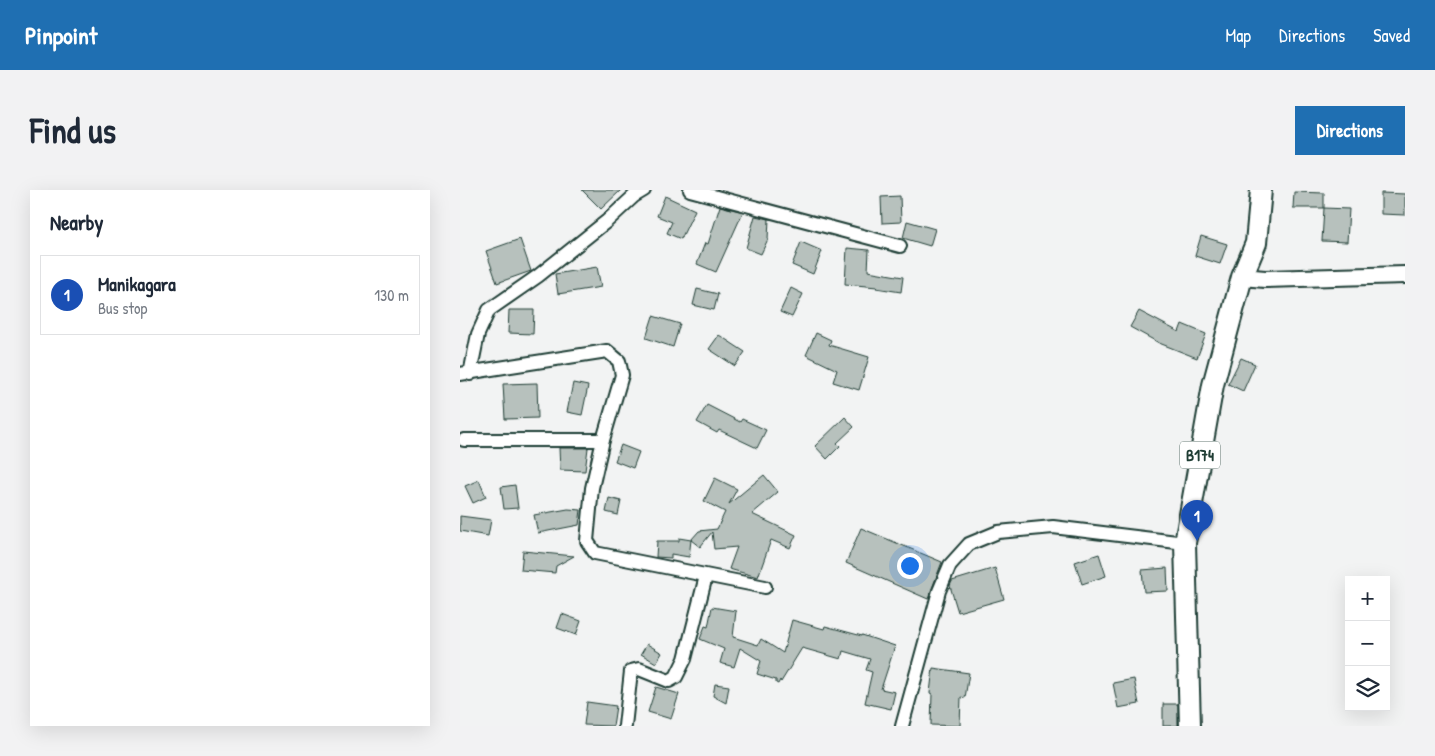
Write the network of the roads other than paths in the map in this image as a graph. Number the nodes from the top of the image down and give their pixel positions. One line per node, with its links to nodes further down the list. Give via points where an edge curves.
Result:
1 (644, 190): 7 (street, via 538,276 489,310)
2 (690, 190): 4 (street)
3 (1261, 190): 6 (main road, B174, via 1256,243)
4 (900, 246)
5 (1405, 275): 6 (street, via 1265,280)
6 (1242, 277): 10 (main road, B174, via 1212,385)
7 (465, 374): 9 (street, via 607,351 619,361 622,375)
8 (464, 440): 9 (street)
9 (603, 440): 11 (street, via 592,488 587,541 595,553)
10 (1185, 542): 14 (street, via 1053,527 998,532 969,544 950,565 939,591); 15 (main road, B174)
11 (706, 576): 12 (street); 13 (street, via 686,660 676,677 669,681 639,669 632,671)
12 (765, 587)
13 (625, 726)
14 (902, 726)
15 (1190, 726)

